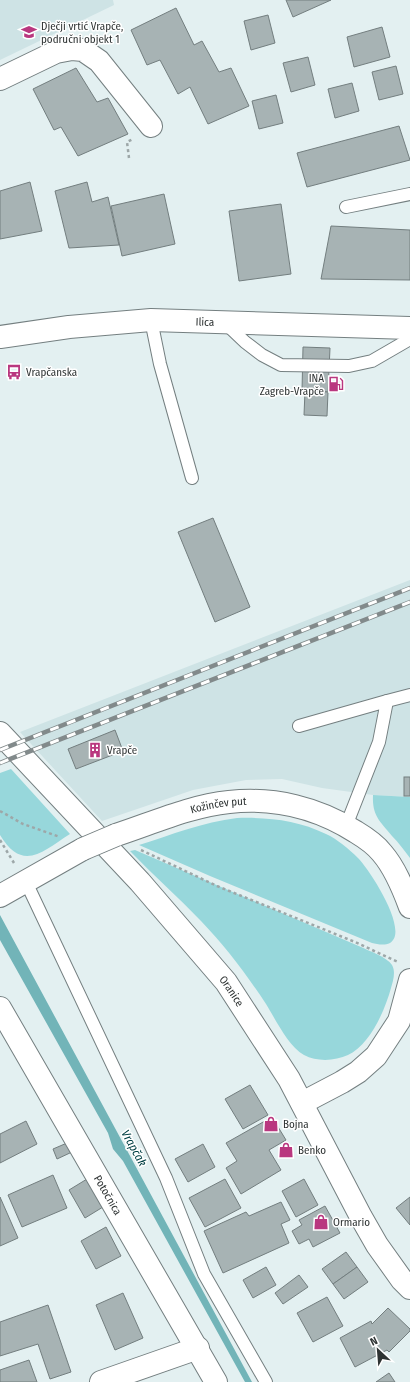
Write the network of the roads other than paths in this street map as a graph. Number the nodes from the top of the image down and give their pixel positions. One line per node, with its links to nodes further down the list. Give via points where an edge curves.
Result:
1 (0, 79): 2 (street, via 56,52 83,50 99,62)
2 (144, 132)
3 (410, 194): 4 (lane)
4 (346, 207)
5 (151, 320): 6 (street, Ilica); 8 (street, Ilica, via 76,326); 10 (lane, via 160,364)
6 (223, 322): 7 (street, Ilica); 9 (lane, via 262,355 281,365 349,366 372,361)
7 (410, 328)
8 (0, 337)
9 (410, 339)
10 (192, 478)
11 (410, 695): 12 (lane)
12 (387, 701): 13 (lane); 15 (lane, via 378,742)
13 (299, 726)
14 (0, 733): 20 (street, Oranice, via 140,882 226,982)
15 (346, 826): 16 (street, Kožinčev put, bridge, via 298,806 272,801 229,802 197,808 116,835 75,844); 17 (street, Kožinčev put, via 383,853 401,884)
16 (12, 890): 25 (lane, via 166,1178 204,1274)
17 (410, 907)
18 (406, 971): 20 (street, via 399,1022 376,1056 358,1072)
19 (0, 1008): 22 (street, Potočnica)
20 (302, 1103): 21 (street, Oranice, via 377,1245)
21 (410, 1288)
22 (198, 1348): 23 (street); 24 (street, Potočnica)
23 (101, 1382)
24 (216, 1382)
25 (266, 1382)

